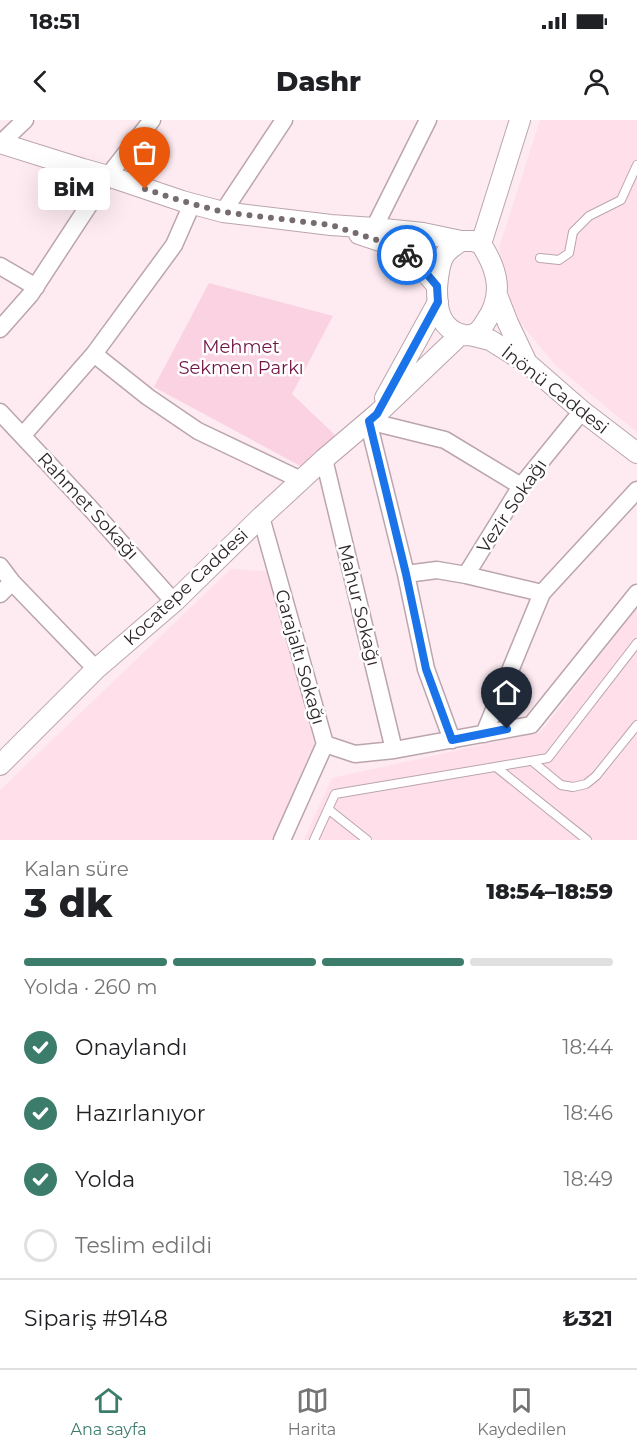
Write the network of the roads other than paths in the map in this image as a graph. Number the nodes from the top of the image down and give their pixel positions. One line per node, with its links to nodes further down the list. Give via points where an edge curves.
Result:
1 (25, 120): 6 (street)
2 (152, 120): 8 (street)
3 (284, 120): 10 (street)
4 (428, 120): 12 (street)
5 (520, 120): 14 (street)
6 (0, 143): 8 (street)
7 (637, 165): 15 (lane, via 621,200 589,216 573,232 569,253 559,260)
8 (108, 176): 9 (street); 17 (street)
9 (192, 204): 10 (street); 22 (street, via 174,245)
10 (223, 212): 11 (street)
11 (331, 225): 12 (street); 18 (street, İnönü Caddesi, via 395,246 416,261)
12 (374, 228): 13 (street)
13 (461, 241): 14 (street); 18 (street, via 441,263)
14 (481, 244): 19 (street, via 496,278)
15 (540, 258)
16 (0, 266): 17 (street)
17 (36, 287): 20 (street)
18 (437, 294): 21 (street, İnönü Caddesi, via 443,322); 26 (street, Kocatepe Caddesi)
19 (497, 295): 21 (street, via 493,312 482,328); 23 (street)
20 (0, 329)
21 (465, 335): 23 (street, İnönü Caddesi, via 490,340); 26 (street, Kocatepe Caddesi)
22 (93, 354): 27 (street); 30 (street, via 198,431)
23 (526, 363): 24 (street, İnönü Caddesi)
24 (582, 411): 28 (street, İnönü Caddesi); 31 (street, Vezir Sokağı)
25 (0, 412): 27 (street, Rahmet Sokağı)
26 (373, 417): 29 (street, Kocatepe Caddesi); 31 (street, via 445,440); 35 (street)
27 (23, 435): 41 (street, Rahmet Sokağı)
28 (637, 453)
29 (324, 459): 30 (street, Kocatepe Caddesi); 48 (street, Mahur Sokağı)
30 (301, 480): 33 (street, Kocatepe Caddesi)
31 (521, 486): 36 (street, Vezir Sokağı)
32 (637, 490): 38 (street)
33 (261, 517): 41 (street, Kocatepe Caddesi); 47 (street, Garajaltı Sokağı)
34 (0, 566): 37 (street)
35 (406, 574): 36 (street, via 437,570); 46 (street, via 426,669)
36 (466, 575): 38 (street)
37 (12, 582): 40 (street); 43 (street)
38 (542, 593): 45 (street)
39 (637, 593): 45 (street, Garajaltı Sokağı, via 531,725)
40 (0, 594)
41 (174, 602): 43 (street, Kocatepe Caddesi)
42 (637, 643): 49 (lane, via 548,758)
43 (96, 669): 50 (street, Kocatepe Caddesi)
44 (637, 725): 49 (lane, via 586,784 561,785)
45 (484, 734): 46 (street, Garajaltı Sokağı)
46 (452, 740): 48 (street, Garajaltı Sokağı)
47 (325, 744): 48 (street, Garajaltı Sokağı, via 355,754); 53 (street)
48 (394, 750)
49 (531, 761): 51 (lane)
50 (0, 765)
51 (496, 767): 52 (lane, via 335,794); 56 (lane)
52 (328, 809): 54 (lane); 55 (lane)
53 (282, 840)
54 (314, 840)
55 (367, 840)
56 (587, 840)

